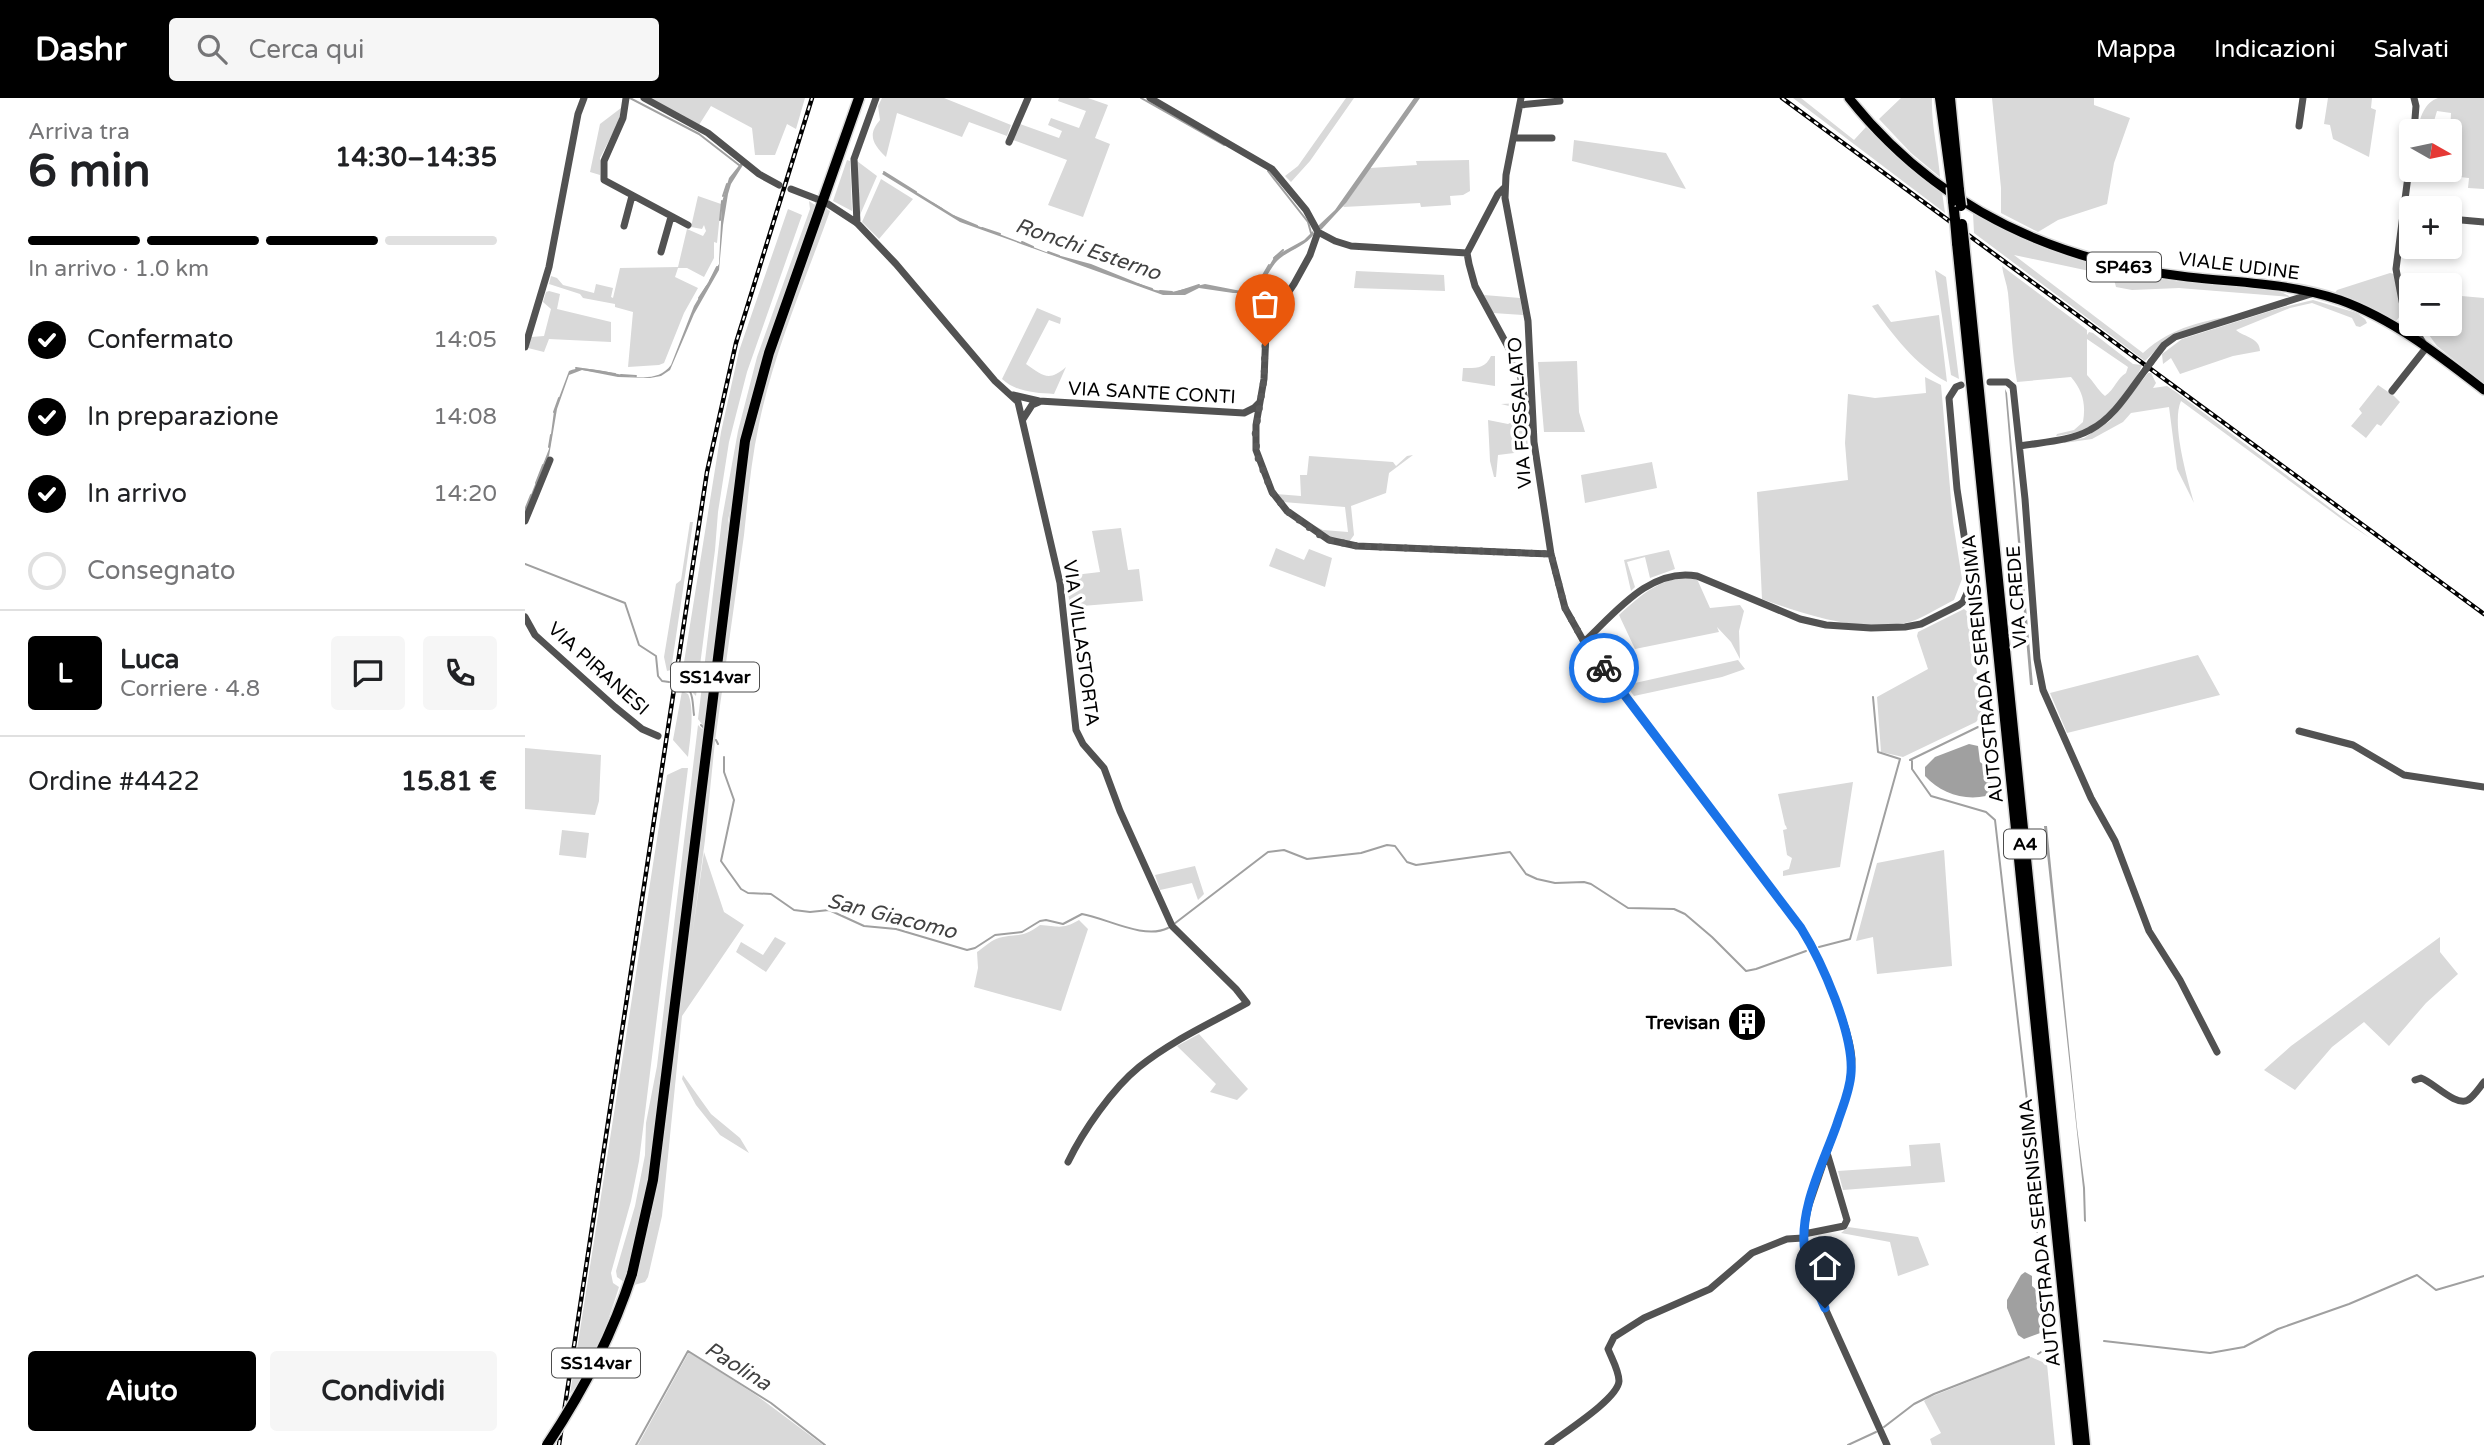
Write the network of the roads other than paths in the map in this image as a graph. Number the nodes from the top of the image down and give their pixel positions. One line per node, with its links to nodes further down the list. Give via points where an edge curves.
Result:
1 (586, 98): 43 (street, via 579,109 549,267)
2 (626, 98): 24 (street, via 623,118 602,168 604,180)
3 (644, 98): 20 (street, via 708,133 759,174)
4 (859, 98): 71 (highway, SS14var, bridge, via 769,353 745,441 647,1213 620,1310 599,1358)
5 (876, 98): 30 (street, via 854,159)
6 (1028, 98): 19 (street)
7 (1150, 98): 33 (street, via 1272,169)
8 (1849, 98): 39 (main road, VIALE UDINE / SP463, via 1922,171 2015,231 2126,268)
9 (1940, 98): 23 (highway, AUTOSTRADA SERENISSIMA / A4)
10 (1950, 98): 23 (highway, AUTOSTRADA SERENISSIMA / A4)
11 (2303, 98): 16 (street)
12 (2414, 98): 15 (street)
13 (1560, 101): 14 (street)
14 (1521, 102): 17 (street, VIA FOSSALATO)
15 (2415, 119)
16 (2299, 126)
17 (1514, 138): 18 (street); 22 (street, VIA FOSSALATO)
18 (1552, 138)
19 (1009, 142)
20 (777, 182)
21 (791, 188): 25 (street)
22 (1504, 188): 36 (street); 55 (street, VIA FOSSALATO, via 1528,321)
23 (1955, 189): 34 (highway, AUTOSTRADA SERENISSIMA / A4, bridge)
24 (632, 196): 27 (street); 32 (street)
25 (817, 199)
26 (828, 204): 30 (street, VIA VILLASTORTA)
27 (671, 217): 31 (street); 35 (street)
28 (2462, 220): 29 (street)
29 (2484, 222)
30 (857, 223): 49 (street, VIA VILLASTORTA)
31 (688, 225)
32 (624, 226)
33 (1317, 229): 36 (street, via 1335,242 1351,246); 51 (street, via 1310,255 1266,331)
34 (1961, 242): 74 (highway, AUTOSTRADA SERENISSIMA / A4); 75 (highway, AUTOSTRADA SERENISSIMA / A4)
35 (661, 252)
36 (1467, 253): 55 (street, via 1475,286 1519,367)
37 (2399, 255): 38 (street)
38 (2399, 289)
39 (2316, 293): 41 (main road, VIALE UDINE / SP463); 56 (street, via 2183,334 2164,345 2119,405 2092,429)
40 (2399, 320): 41 (street)
41 (2391, 325): 44 (main road, VIALE UDINE / SP463)
42 (2419, 336): 44 (street)
43 (525, 347)
44 (2426, 348): 47 (main road, VIALE UDINE / SP463); 48 (street)
45 (1990, 382): 56 (street, VIA CREDE, via 2007,382 2013,387)
46 (1961, 385): 61 (street, via 1949,398 1968,561 1969,589 1963,602 1921,624 1839,626 1810,622 1697,576 1677,574 1640,591)
47 (2484, 390)
48 (2392, 391)
49 (1012, 395): 50 (street, VIA SANTE CONTI); 53 (street, VIA VILLASTORTA)
50 (1039, 401): 52 (street, VIA SANTE CONTI); 53 (street, VIA SANTE CONTI)
51 (1260, 402): 52 (street, VIA SANTE CONTI); 54 (street)
52 (1244, 413): 54 (street)
53 (1023, 419): 69 (street, VIA VILLASTORTA, via 1060,583 1076,730 1107,774 1170,922 1247,1003 1137,1068 1083,1132)
54 (1256, 425): 59 (street, via 1258,458 1272,492 1287,511 1329,540 1357,546)
55 (1534, 442): 59 (street, VIA FOSSALATO)
56 (2020, 446): 65 (street, VIA CREDE, via 2043,690 2115,841 2149,931)
57 (550, 460): 58 (street)
58 (525, 520)
59 (1551, 554): 61 (street, VIA FOSSALATO, via 1565,608)
60 (525, 617): 63 (street, VIA PIRANESI, via 535,635 615,707)
61 (1584, 642): 68 (street, VIA FOSSALATO, via 1791,914 1814,952 1849,1037 1852,1058 1848,1091)
62 (2299, 731): 64 (street, via 2353,745 2405,775)
63 (658, 736)
64 (2484, 787)
65 (2217, 1052)
66 (2415, 1080): 67 (street, via 2424,1078 2461,1102)
67 (2484, 1082)
68 (1826, 1155): 70 (street, VIA FOSSALATO); 70 (street, via 1847,1220 1844,1226)
69 (1068, 1162)
70 (1803, 1236): 72 (street, via 1763,1247 1710,1289 1644,1318 1614,1337 1608,1349 1619,1386); 73 (street, VIA FOSSALATO, via 1808,1267)
71 (547, 1445)
72 (1548, 1445)
73 (1887, 1445)
74 (2078, 1445)
75 (2085, 1445)

